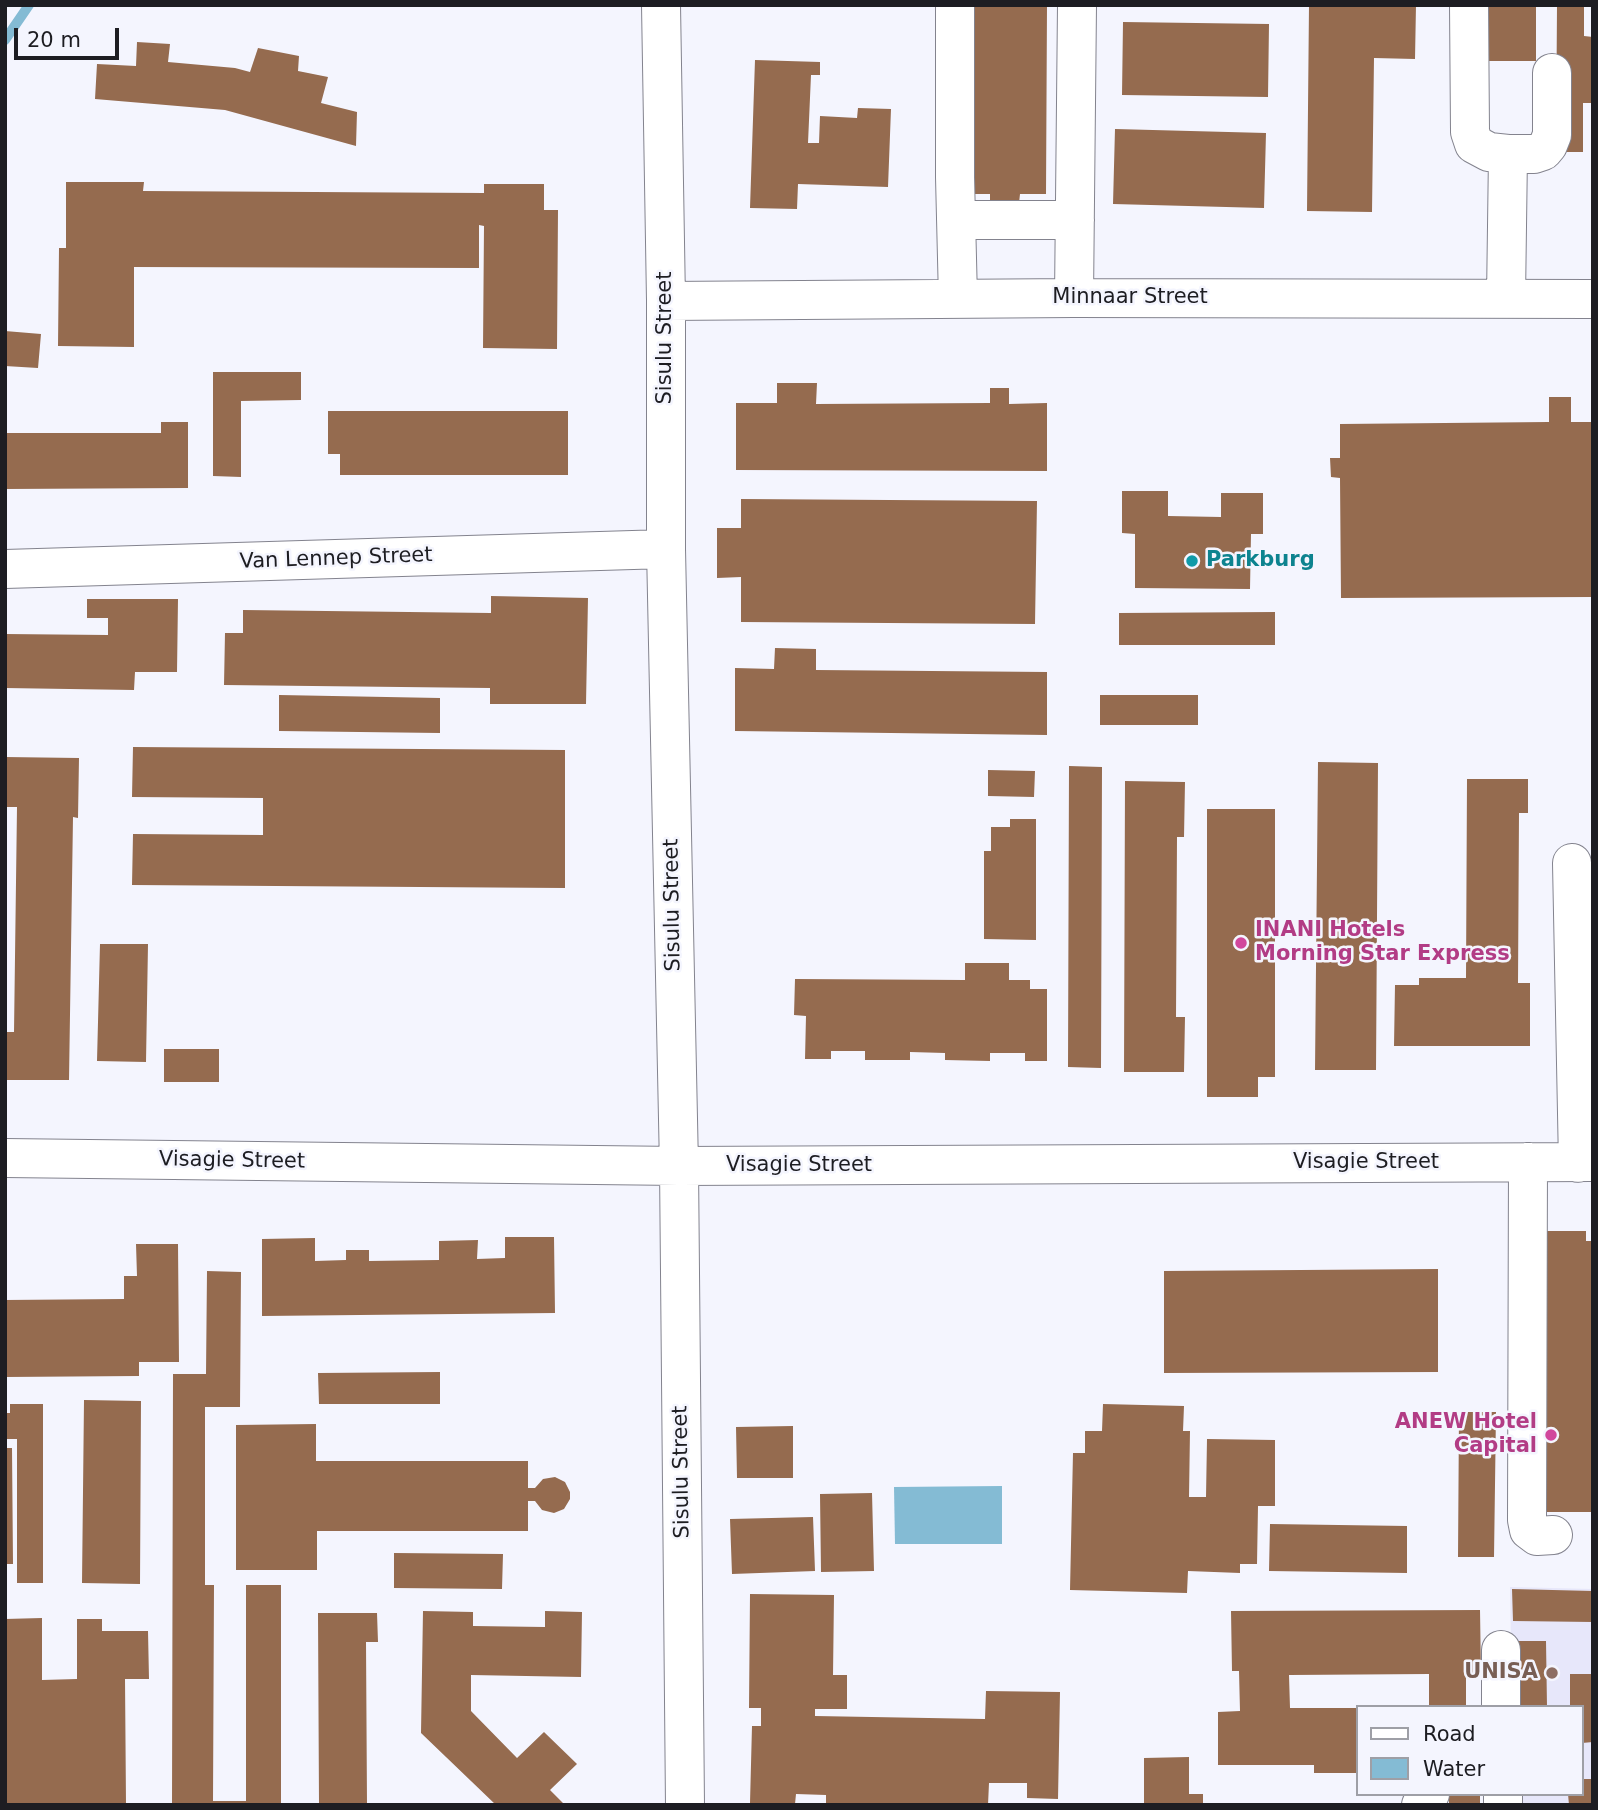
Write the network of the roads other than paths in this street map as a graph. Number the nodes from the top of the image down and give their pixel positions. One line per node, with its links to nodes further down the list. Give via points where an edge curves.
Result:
1 (662, 5): 13 (street, Sisulu Street)
2 (955, 5): 7 (street)
3 (1077, 5): 8 (street)
4 (1469, 5): 6 (street, via 1470,132 1474,144)
5 (1552, 73): 6 (street, via 1548,145 1534,154)
6 (1508, 154): 10 (street)
7 (956, 220): 8 (street); 11 (street)
8 (1075, 220): 9 (street)
9 (1074, 298): 10 (street, Minnaar Street); 11 (street, Minnaar Street)
10 (1506, 298): 12 (street, Minnaar Street)
11 (958, 299): 13 (street, Minnaar Street)
12 (1593, 299)
13 (666, 301): 14 (street, Sisulu Street)
14 (666, 550): 15 (street, Van Lennep Street); 20 (street, Sisulu Street)
15 (5, 569)
16 (1572, 863): 19 (street)
17 (5, 1158): 20 (street, Visagie Street)
18 (1528, 1162): 19 (street, Visagie Street); 20 (street, Visagie Street); 21 (street, via 1527,1520 1529,1530 1537,1536)
19 (1585, 1162)
20 (679, 1166): 24 (street, Sisulu Street)
21 (1553, 1535)
22 (1501, 1650): 23 (street)
23 (1502, 1705)
24 (685, 1805)

